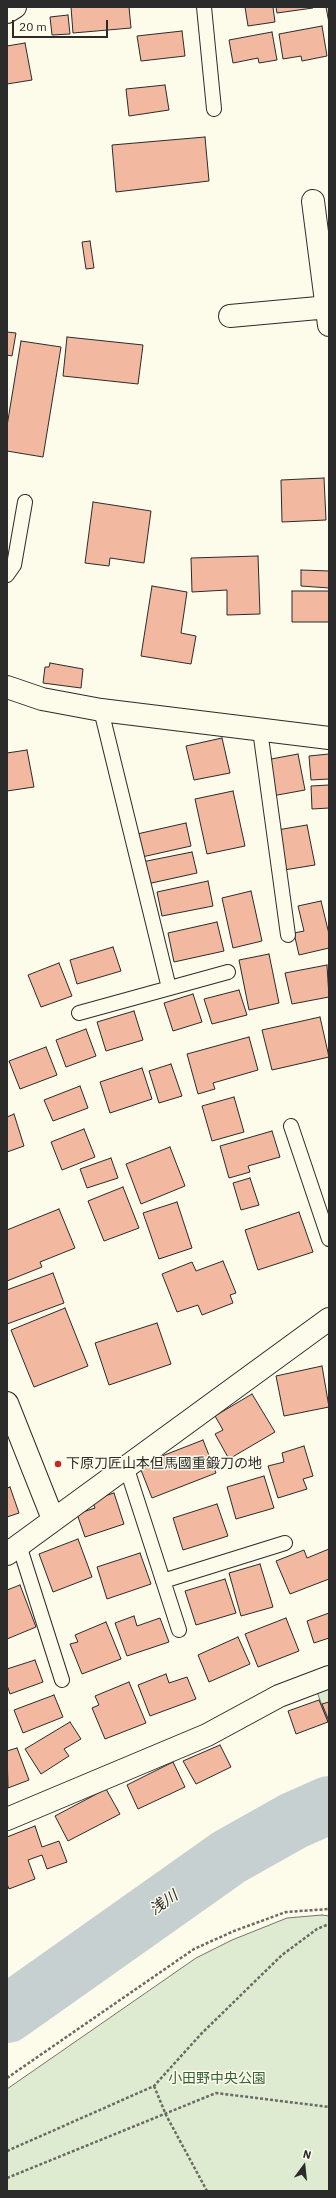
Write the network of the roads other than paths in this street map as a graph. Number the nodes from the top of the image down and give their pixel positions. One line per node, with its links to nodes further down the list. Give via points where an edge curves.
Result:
1 (16, 7): 3 (street)
2 (204, 7): 4 (lane)
3 (7, 12)
4 (214, 109)
5 (313, 202): 6 (street)
6 (328, 313): 7 (street)
7 (230, 316)
8 (25, 502): 9 (lane, via 14,565)
9 (7, 574)
10 (7, 687): 11 (street, via 42,699)
11 (101, 710): 12 (street); 16 (lane)
12 (260, 730): 13 (street); 14 (lane)
13 (329, 738)
14 (288, 935)
15 (228, 972): 16 (lane)
16 (170, 988): 17 (lane)
17 (79, 1013)
18 (291, 1126): 19 (lane)
19 (329, 1239)
20 (329, 1319): 22 (street)
21 (7, 1403): 23 (street)
22 (126, 1466): 23 (street); 26 (lane)
23 (53, 1519): 25 (street)
24 (285, 1543): 26 (lane)
25 (13, 1550): 29 (lane)
26 (163, 1581): 27 (lane)
27 (179, 1630)
28 (329, 1677): 30 (street, via 279,1696 207,1734)
29 (62, 1680)
30 (7, 1819)

